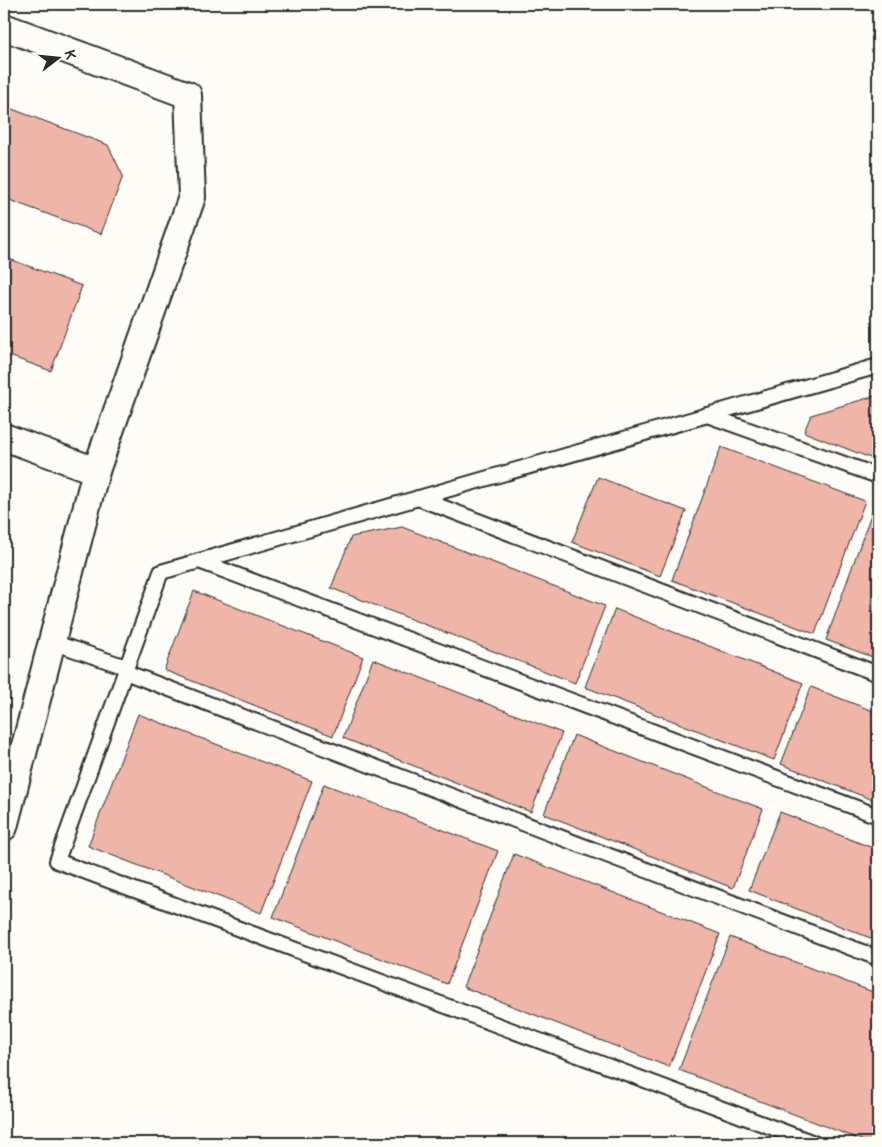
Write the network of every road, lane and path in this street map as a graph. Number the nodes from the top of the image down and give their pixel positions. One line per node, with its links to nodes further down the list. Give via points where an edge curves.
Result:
1 (4, 26): 5 (street, via 188,95 192,197)
2 (878, 366): 3 (lane)
3 (707, 415): 6 (lane); 7 (lane)
4 (4, 437): 5 (street)
5 (96, 471): 9 (street)
6 (878, 476)
7 (418, 498): 8 (lane); 11 (lane)
8 (199, 560): 10 (lane, via 160,572); 12 (lane)
9 (52, 642): 10 (lane); 13 (street)
10 (126, 670): 14 (lane); 15 (lane, via 57,861)
11 (878, 674)
12 (878, 816)
13 (4, 827)
14 (878, 958)
15 (814, 1143)

